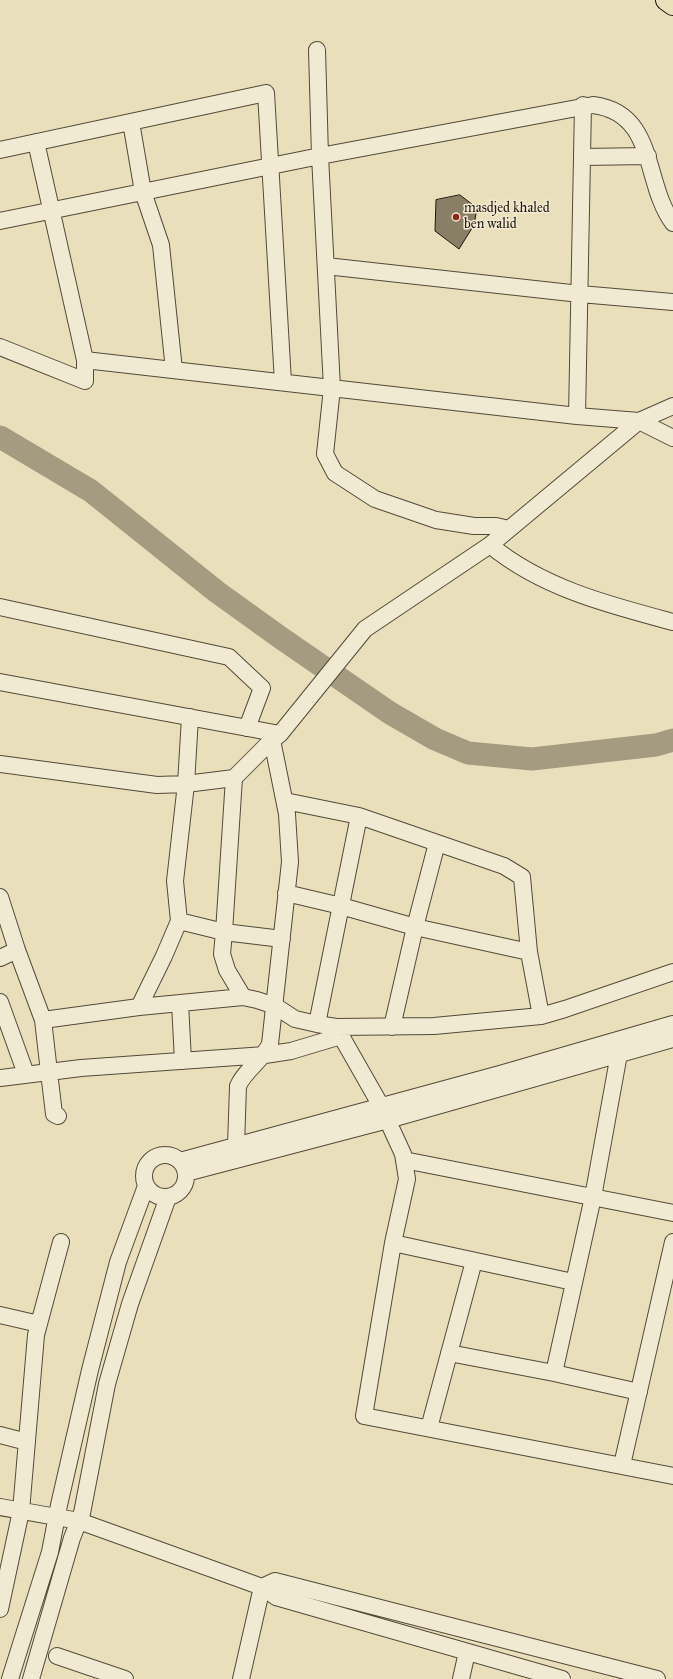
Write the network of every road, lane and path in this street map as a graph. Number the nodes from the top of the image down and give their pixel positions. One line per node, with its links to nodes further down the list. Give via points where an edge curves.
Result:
1 (666, 0): 2 (main road)
2 (673, 5)
3 (317, 50): 8 (street)
4 (583, 106): 8 (street); 9 (street, via 604,106 622,115 635,130); 10 (street)
5 (131, 122): 6 (street); 11 (street, via 266,93); 12 (street)
6 (36, 142): 7 (street); 13 (street)
7 (0, 150)
8 (320, 156): 11 (street); 17 (street)
9 (648, 156): 10 (street); 14 (street, via 659,198)
10 (582, 157): 18 (street)
11 (270, 166): 12 (street); 23 (street)
12 (143, 192): 13 (street); 22 (street, via 161,245)
13 (51, 210): 15 (street); 21 (street)
14 (670, 220): 16 (street)
15 (0, 221)
16 (673, 235)
17 (326, 266): 18 (street); 24 (street)
18 (580, 294): 19 (street); 26 (street)
19 (673, 302)
20 (0, 347): 21 (street, via 85,381)
21 (85, 360): 22 (street)
22 (174, 370): 23 (street)
23 (283, 382): 24 (street)
24 (332, 388): 26 (street); 29 (street, via 325,454 335,473 375,499 436,520)
25 (673, 406): 27 (street)
26 (577, 416): 27 (street)
27 (639, 421): 28 (street); 29 (street)
28 (673, 438)
29 (509, 529): 30 (street)
30 (490, 545): 32 (street, via 533,575 612,606); 36 (street, via 365,630)
31 (0, 606): 35 (street, via 229,657 262,688)
32 (673, 622)
33 (0, 682): 34 (street)
34 (190, 717): 35 (street); 39 (street)
35 (247, 728): 36 (street)
36 (280, 733): 38 (street); 40 (street)
37 (0, 764): 39 (street, via 157,785)
38 (234, 778): 39 (street); 48 (street)
39 (186, 784): 46 (street, via 175,881)
40 (285, 801): 41 (street); 43 (street, via 290,862)
41 (359, 816): 42 (street); 45 (street)
42 (437, 842): 47 (street); 51 (street, via 504,866 522,877)
43 (286, 893): 45 (street); 49 (street)
44 (0, 897): 50 (street)
45 (341, 906): 47 (street); 61 (street)
46 (179, 921): 48 (street); 58 (street)
47 (415, 927): 51 (street); 63 (street)
48 (224, 932): 49 (street); 54 (street, via 222,954 227,970)
49 (282, 938): 57 (street)
50 (17, 950): 52 (street); 60 (street)
51 (529, 952): 59 (street)
52 (0, 958)
53 (673, 972): 59 (street)
54 (243, 997): 56 (street); 57 (street)
55 (0, 1002): 70 (street)
56 (180, 1003): 58 (street); 68 (street)
57 (275, 1006): 61 (street, via 295,1019); 67 (street, via 270,1044)
58 (139, 1007): 60 (street)
59 (541, 1016): 63 (street, via 434,1026)
60 (44, 1020): 69 (street)
61 (317, 1024): 64 (street)
62 (673, 1024): 66 (street)
63 (392, 1027): 64 (street)
64 (338, 1031): 67 (street, via 291,1051); 72 (street)
65 (673, 1039): 66 (street)
66 (618, 1047): 72 (street); 74 (street); 80 (street)
67 (265, 1055): 68 (street); 75 (street, via 242,1078 238,1086)
68 (183, 1061): 69 (street)
69 (50, 1072): 70 (street); 73 (street, via 54,1114)
70 (26, 1074): 71 (street)
71 (0, 1078)
72 (381, 1106): 74 (street); 75 (street)
73 (58, 1116)
74 (388, 1120): 76 (street); 77 (street)
75 (236, 1146): 77 (street)
76 (404, 1160): 80 (street); 84 (street, via 407,1179)
77 (183, 1167): 78 (street, via 168,1155 156,1158 146,1167); 79 (street, via 186,1179 180,1191)
78 (146, 1186): 79 (street, via 156,1195); 100 (street, via 118,1262 90,1370)
79 (168, 1197): 101 (street, via 130,1304 107,1384)
80 (593, 1197): 81 (street); 86 (street)
81 (673, 1213)
82 (61, 1242): 89 (street)
83 (673, 1242): 87 (street)
84 (393, 1243): 85 (street); 93 (street, via 364,1416)
85 (474, 1261): 86 (street); 90 (street)
86 (573, 1282): 91 (street)
87 (668, 1288): 92 (street)
88 (0, 1315): 89 (street)
89 (39, 1324): 95 (street)
90 (449, 1354): 91 (street); 93 (street)
91 (554, 1373): 92 (street)
92 (638, 1392): 96 (street)
93 (429, 1428): 96 (street)
94 (0, 1435): 95 (street)
95 (27, 1442): 99 (street)
96 (622, 1465): 97 (street)
97 (673, 1476)
98 (0, 1507): 99 (street)
99 (21, 1511): 100 (street); 103 (street)
100 (57, 1518): 101 (street); 108 (street, via 50,1552)
101 (79, 1521): 102 (street); 109 (street)
102 (262, 1587): 105 (street, via 276,1597); 111 (street); 114 (street, via 275,1581)
103 (2, 1592): 104 (street)
104 (0, 1609)
105 (467, 1652): 107 (street); 112 (street)
106 (57, 1656): 110 (street)
107 (517, 1673): 113 (street)
108 (10, 1679)
109 (31, 1679)
110 (126, 1679)
111 (241, 1679)
112 (461, 1679)
113 (562, 1679)
114 (657, 1679)

